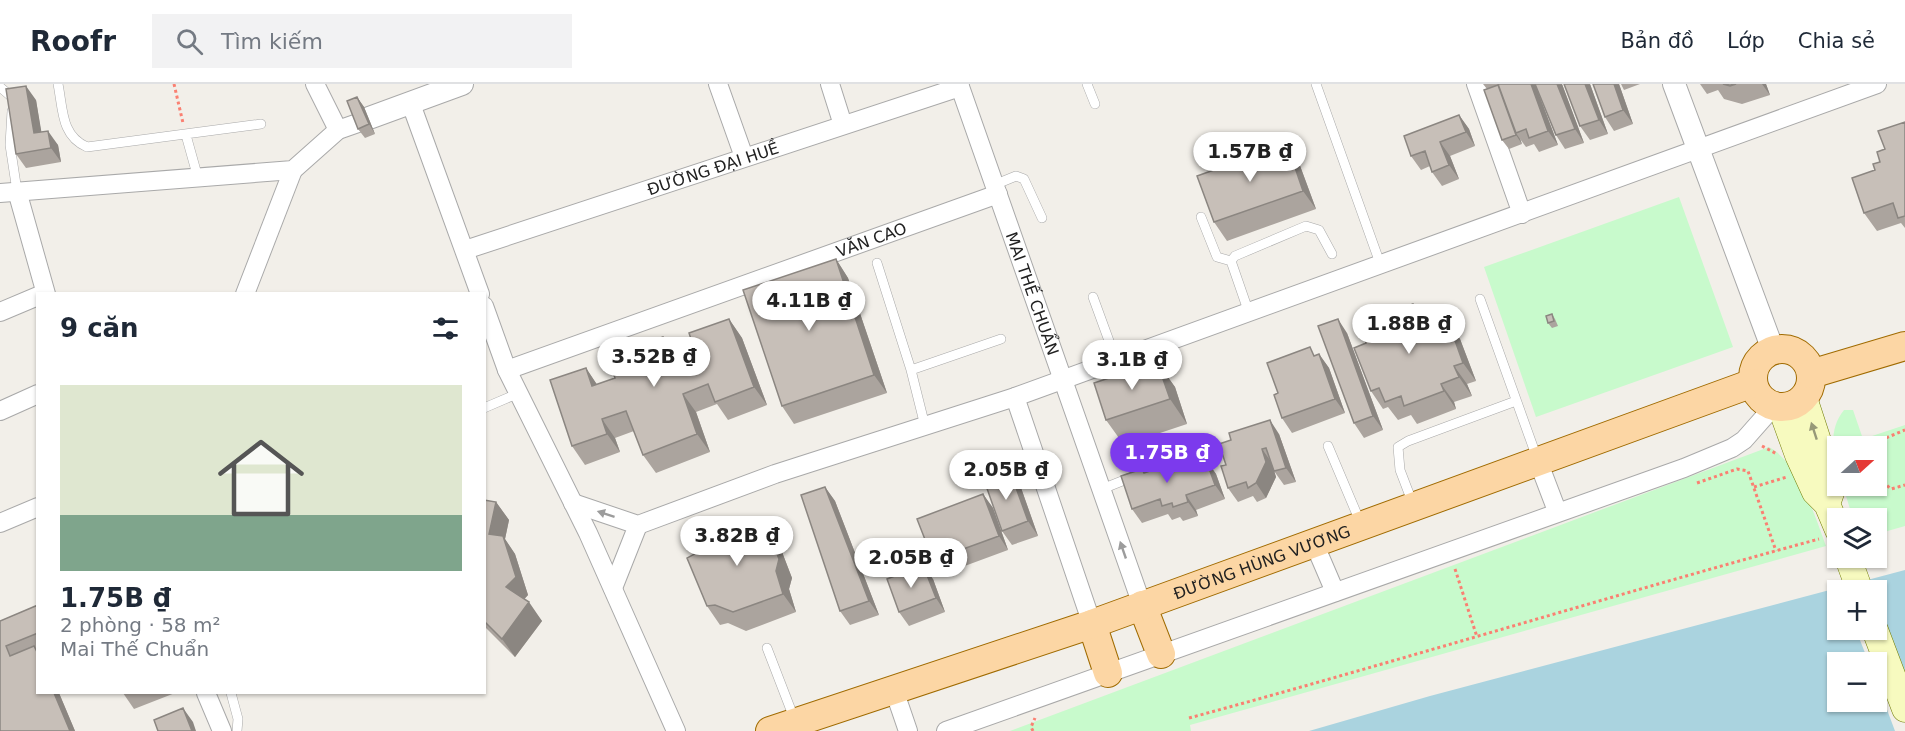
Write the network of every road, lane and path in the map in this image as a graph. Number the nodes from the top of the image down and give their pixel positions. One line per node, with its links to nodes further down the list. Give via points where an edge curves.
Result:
1 (58, 84): 20 (lane, via 67,130 72,139 87,147)
2 (174, 84): 20 (path)
3 (315, 84): 19 (street)
4 (462, 84): 14 (street)
5 (718, 84): 24 (street)
6 (830, 84): 18 (street)
7 (1087, 84): 15 (lane)
8 (1316, 84): 36 (lane)
9 (1476, 84): 29 (street)
10 (1674, 84): 21 (street)
11 (1877, 84): 21 (street)
12 (959, 86): 18 (street, ĐƯỜNG ĐẠI HUỀ); 27 (street, MAI THẾ CHUẨN)
13 (0, 87): 22 (lane, via 15,95)
14 (411, 104): 16 (street); 32 (street)
15 (1095, 104)
16 (363, 120): 19 (street)
17 (261, 124): 20 (lane)
18 (843, 125): 24 (street, ĐƯỜNG ĐẠI HUỀ)
19 (338, 130): 25 (street)
20 (186, 135): 26 (lane)
21 (1700, 149): 29 (street); 48 (street)
22 (12, 154): 23 (lane); 28 (lane)
23 (0, 156)
24 (744, 157): 32 (street, ĐƯỜNG ĐẠI HUỀ)
25 (293, 170): 26 (street); 38 (street)
26 (198, 178): 28 (street)
27 (996, 189): 30 (lane, via 1016,176 1024,179); 50 (street, VĂN CAO); 52 (street, MAI THẾ CHUẨN)
28 (9, 192): 37 (street)
29 (1522, 214): 36 (street)
30 (1042, 218)
31 (1201, 218): 34 (lane, via 1217,257)
32 (465, 250): 39 (street)
33 (1332, 255): 34 (lane, via 1319,230 1306,226 1240,252)
34 (1231, 261): 45 (lane)
35 (877, 262): 51 (lane)
36 (1381, 266): 45 (street)
37 (41, 292)
38 (246, 292)
39 (479, 292)
40 (36, 297): 43 (street)
41 (1093, 297): 49 (lane)
42 (1480, 299): 58 (lane)
43 (0, 312)
44 (486, 312): 50 (street)
45 (1249, 313): 49 (street)
46 (1001, 339): 51 (lane)
47 (1905, 346): 56 (main road)
48 (1773, 350): 53 (main road, via 1761,357 1754,369); 56 (main road, via 1797,353 1807,362)
49 (1116, 360): 52 (street)
50 (507, 370): 54 (street)
51 (911, 370): 61 (lane)
52 (1061, 380): 57 (street); 74 (street, MAI THẾ CHUẨN)
53 (1753, 383): 56 (main road, via 1757,393); 66 (main road, ĐƯỜNG HÙNG VƯƠNG)
54 (519, 393): 59 (lane); 75 (street)
55 (36, 395): 60 (street)
56 (1792, 396): 78 (main road, via 1815,492); 79 (street, via 1732,448)
57 (1015, 397): 61 (street); 92 (street)
58 (1516, 401): 66 (lane); 76 (lane, via 1398,447 1400,470)
59 (486, 407)
60 (0, 411)
61 (925, 426): 81 (street, via 775,474)
62 (1905, 430): 63 (path)
63 (1887, 438)
64 (1328, 446): 82 (lane)
65 (1762, 446): 67 (path)
66 (1538, 461): 76 (main road, ĐƯỜNG HÙNG VƯƠNG); 79 (street)
67 (1783, 461)
68 (1167, 463): 74 (lane)
69 (1789, 472): 72 (path, via 1786,478)
70 (1692, 485): 72 (path, via 1741,468 1751,474)
71 (1905, 485): 73 (path)
72 (1754, 487): 85 (path)
73 (1887, 487)
74 (1102, 489): 91 (street, MAI THẾ CHUẨN, one-way to 74)
75 (573, 503): 81 (street, one-way to 75); 89 (street)
76 (1414, 506): 82 (main road, ĐƯỜNG HÙNG VƯƠNG)
77 (36, 508): 80 (street)
78 (1827, 508)
79 (1557, 512): 90 (street)
80 (0, 523)
81 (638, 525): 89 (street)
82 (1362, 525): 84 (main road, ĐƯỜNG HÙNG VƯƠNG)
83 (1827, 535): 85 (path)
84 (1314, 543): 90 (street); 91 (main road, ĐƯỜNG HÙNG VƯƠNG)
85 (1776, 551): 93 (path)
86 (1466, 565): 87 (path)
87 (1455, 569): 88 (path); 93 (path)
88 (1446, 572)
89 (613, 588): 107 (street)
90 (1335, 592): 96 (street)
91 (1142, 605): 92 (main road, ĐƯỜNG HÙNG VƯƠNG); 96 (main road)
92 (1092, 624): 97 (main road); 98 (main road, ĐƯỜNG HÙNG VƯƠNG)
93 (1477, 637): 103 (path)
94 (1879, 640): 101 (main road)
95 (767, 648): 104 (lane)
96 (1161, 654): 97 (street)
97 (1107, 673): 109 (street)
98 (894, 690): 104 (main road, ĐƯỜNG HÙNG VƯƠNG); 108 (street)
99 (206, 694): 105 (street)
100 (231, 694): 106 (lane)
101 (1905, 709)
102 (1030, 716): 110 (path, via 1040,712 1032,721)
103 (1189, 718)
104 (782, 727)
105 (222, 731)
106 (237, 731)
107 (676, 731)
108 (908, 731)
109 (946, 731)
110 (1033, 731)

